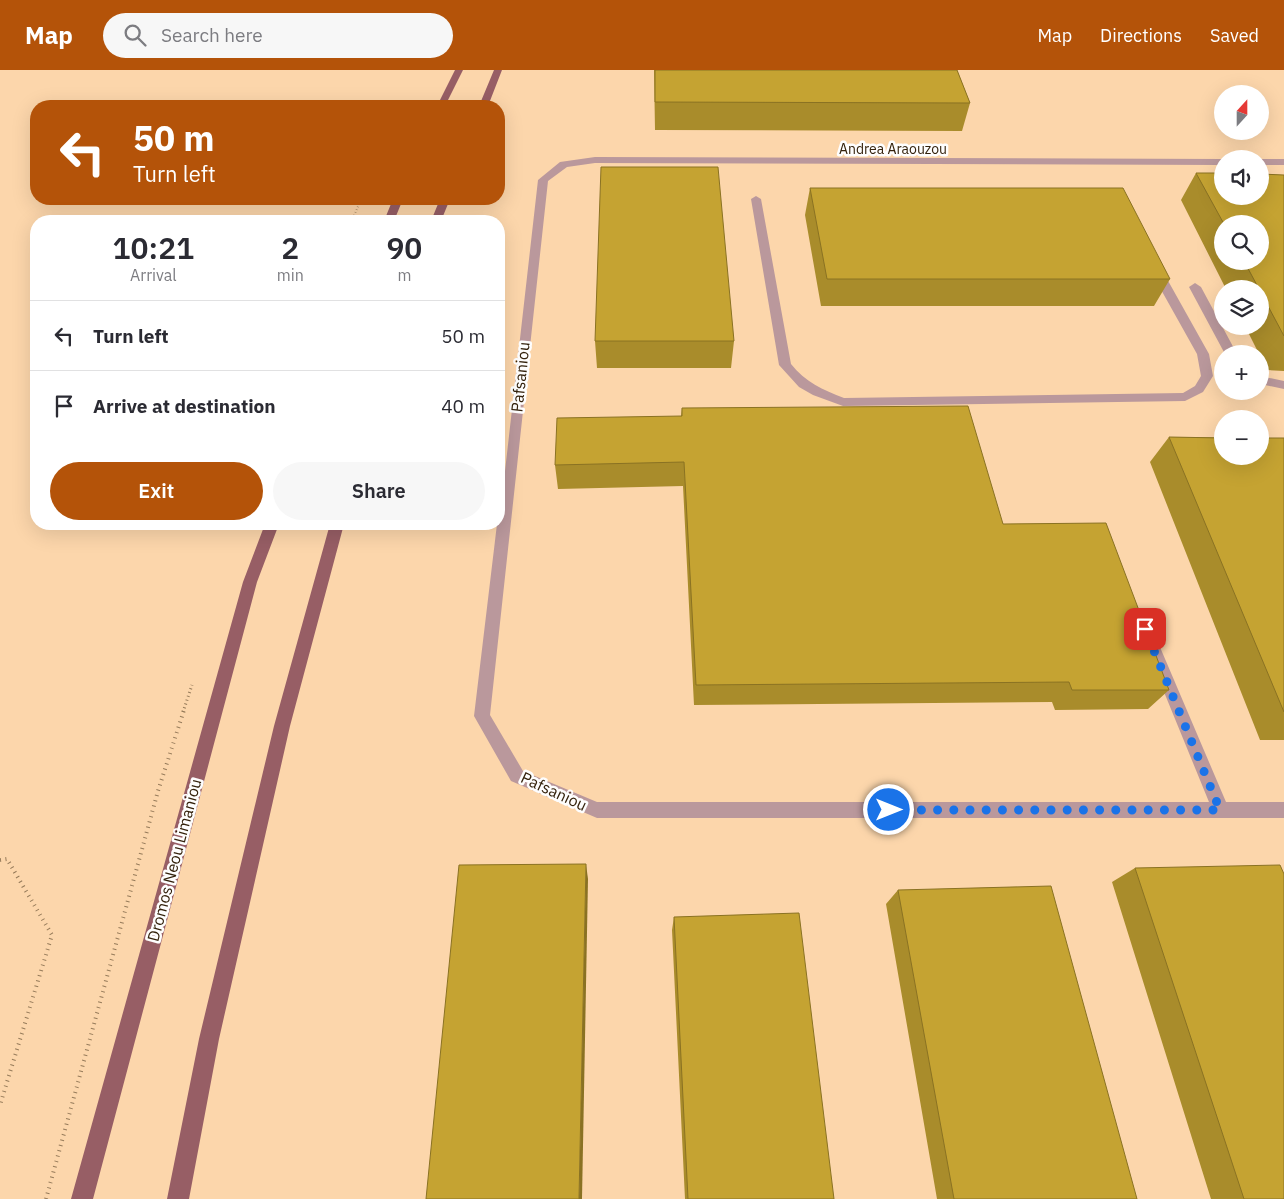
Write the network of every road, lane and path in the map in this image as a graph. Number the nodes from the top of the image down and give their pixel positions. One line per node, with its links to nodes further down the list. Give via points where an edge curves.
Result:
1 (459, 70): 3 (main road)
2 (498, 70): 4 (main road)
3 (444, 100)
4 (486, 100)
5 (1214, 162): 8 (street, Andrea Araouzou, via 595,160)
6 (1269, 162): 7 (street)
7 (1284, 162)
8 (564, 164): 15 (street, Pafsaniou, via 543,180)
9 (756, 200): 10 (street, via 785,365 798,382 843,402 1185,397 1200,389 1207,376 1203,354)
10 (1150, 260)
11 (1195, 287): 12 (street)
12 (1227, 345)
13 (1269, 382): 14 (street)
14 (1284, 385)
15 (505, 514)
16 (270, 530): 26 (main road, Dromos Neou Limaniou, via 250,582)
17 (335, 530): 27 (main road, via 279,736 209,1039)
18 (503, 530): 21 (street, Pafsaniou, via 482,716 517,776 597,810)
19 (1138, 611): 21 (street)
20 (195, 677): 25 (path, via 158,791)
21 (1220, 810): 22 (street, Pafsaniou)
22 (1284, 810)
23 (0, 860): 24 (path, via 7,859 52,935)
24 (0, 1105)
25 (46, 1199)
26 (82, 1199)
27 (178, 1199)

